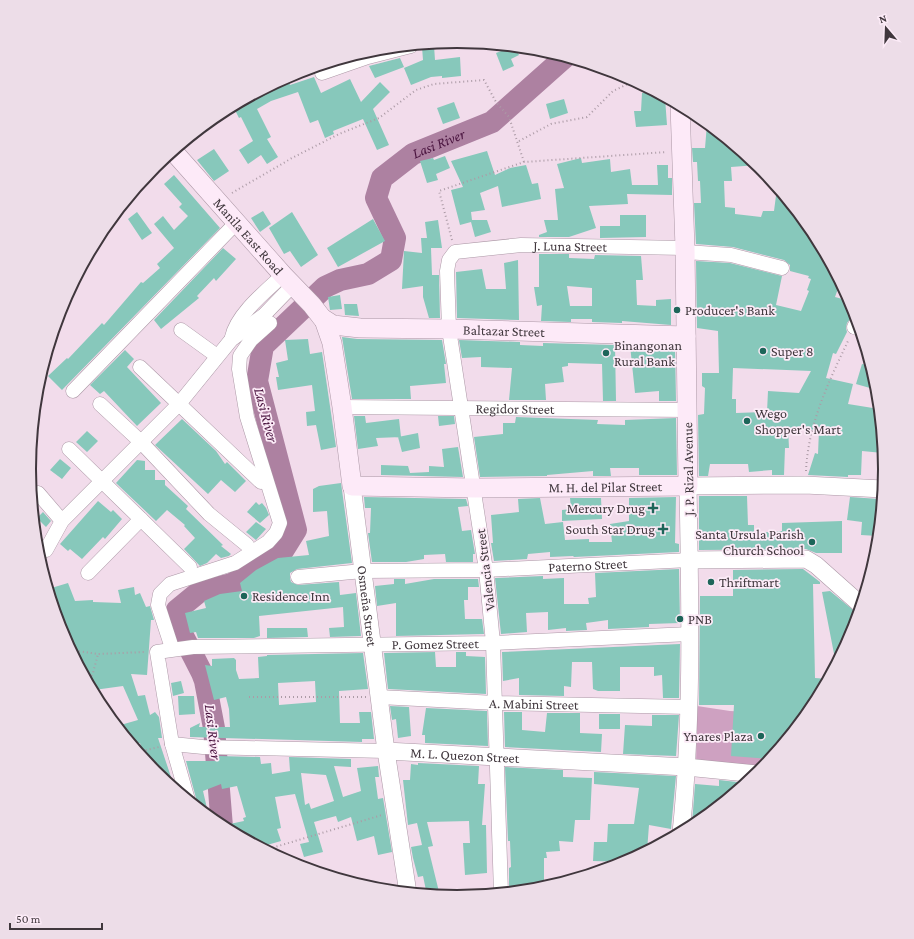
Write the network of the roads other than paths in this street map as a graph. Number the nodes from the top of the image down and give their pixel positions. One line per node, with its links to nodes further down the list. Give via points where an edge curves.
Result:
1 (356, 61): 2 (street)
2 (322, 73)
3 (680, 112): 6 (main road, J. P. Rizal Avenue)
4 (177, 155): 5 (main road, Manila East Road)
5 (237, 222): 9 (main road, Manila East Road); 17 (street)
6 (685, 250): 7 (street, J. Luna Street, via 521,245); 8 (street, J. Luna Street, via 731,255); 14 (main road, J. P. Rizal Avenue)
7 (455, 252): 12 (street, Valencia Street, via 449,260 447,271)
8 (782, 268)
9 (298, 290): 10 (main road, Manila East Road); 15 (street, via 251,306 233,330 231,340)
10 (324, 320): 12 (main road, Baltazar Street, via 346,328); 20 (main road, Osmeña Street, via 332,343)
11 (270, 323): 46 (street, via 251,340 240,356 239,369 247,417 280,523 268,542 235,563 170,584 160,594 158,605)
12 (449, 329): 14 (main road, Baltazar Street); 21 (street, Valencia Street)
13 (180, 330): 15 (street)
14 (686, 336): 22 (main road, J. P. Rizal Avenue)
15 (217, 356): 19 (street)
16 (140, 367): 19 (street)
17 (73, 391)
18 (100, 404): 23 (street)
19 (179, 404): 23 (street); 26 (street)
20 (342, 407): 21 (street, Regidor Street); 27 (main road, Osmeña Street)
21 (461, 408): 22 (street, Regidor Street); 29 (street, Valencia Street)
22 (688, 410): 28 (main road, J. P. Rizal Avenue)
23 (141, 442): 25 (street); 34 (street, via 209,514)
24 (69, 449): 25 (street)
25 (102, 480): 32 (street); 33 (street)
26 (261, 482)
27 (352, 486): 29 (main road, M. H. del Pilar Street); 39 (street, Osmeña Street)
28 (688, 486): 29 (main road, M. H. del Pilar Street); 30 (street, M. H. del Pilar Street, via 805,485); 36 (street, J. P. Rizal Avenue)
29 (475, 488): 38 (street, Valencia Street)
30 (877, 489)
31 (38, 493): 33 (street)
32 (141, 519): 37 (street); 40 (street)
33 (62, 521): 35 (street)
34 (247, 545)
35 (46, 550)
36 (690, 560): 38 (street, Paterno Street); 42 (street, Paterno Street, via 806,559); 43 (street, J. P. Rizal Avenue)
37 (190, 567)
38 (486, 570): 39 (street, Paterno Street); 44 (street, Valencia Street)
39 (364, 571): 41 (street, Paterno Street); 45 (street, Osmeña Street)
40 (88, 573)
41 (298, 577)
42 (857, 601)
43 (690, 634): 44 (street, P. Gomez Street); 49 (street, J. P. Rizal Avenue)
44 (493, 643): 45 (street, P. Gomez Street); 48 (street, Valencia Street)
45 (372, 644): 46 (street, P. Gomez Street); 47 (street, Osmeña Street)
46 (182, 648): 50 (street, P. Gomez Street, via 157,652)
47 (379, 697): 48 (street, A. Mabini Street); 51 (street, Osmeña Street)
48 (496, 703): 49 (street, A. Mabini Street); 52 (street, Valencia Street)
49 (689, 707): 53 (street, J. P. Rizal Avenue)
50 (172, 744): 51 (street, M. L. Quezon Street); 55 (street)
51 (386, 751): 52 (street, M. L. Quezon Street); 57 (street, Osmeña Street)
52 (496, 757): 53 (street, M. L. Quezon Street); 58 (street, Valencia Street)
53 (686, 768): 54 (street, M. L. Quezon Street); 56 (street, J. P. Rizal Avenue)
54 (748, 773)
55 (184, 790)
56 (686, 823)
57 (407, 888)
58 (501, 888)

